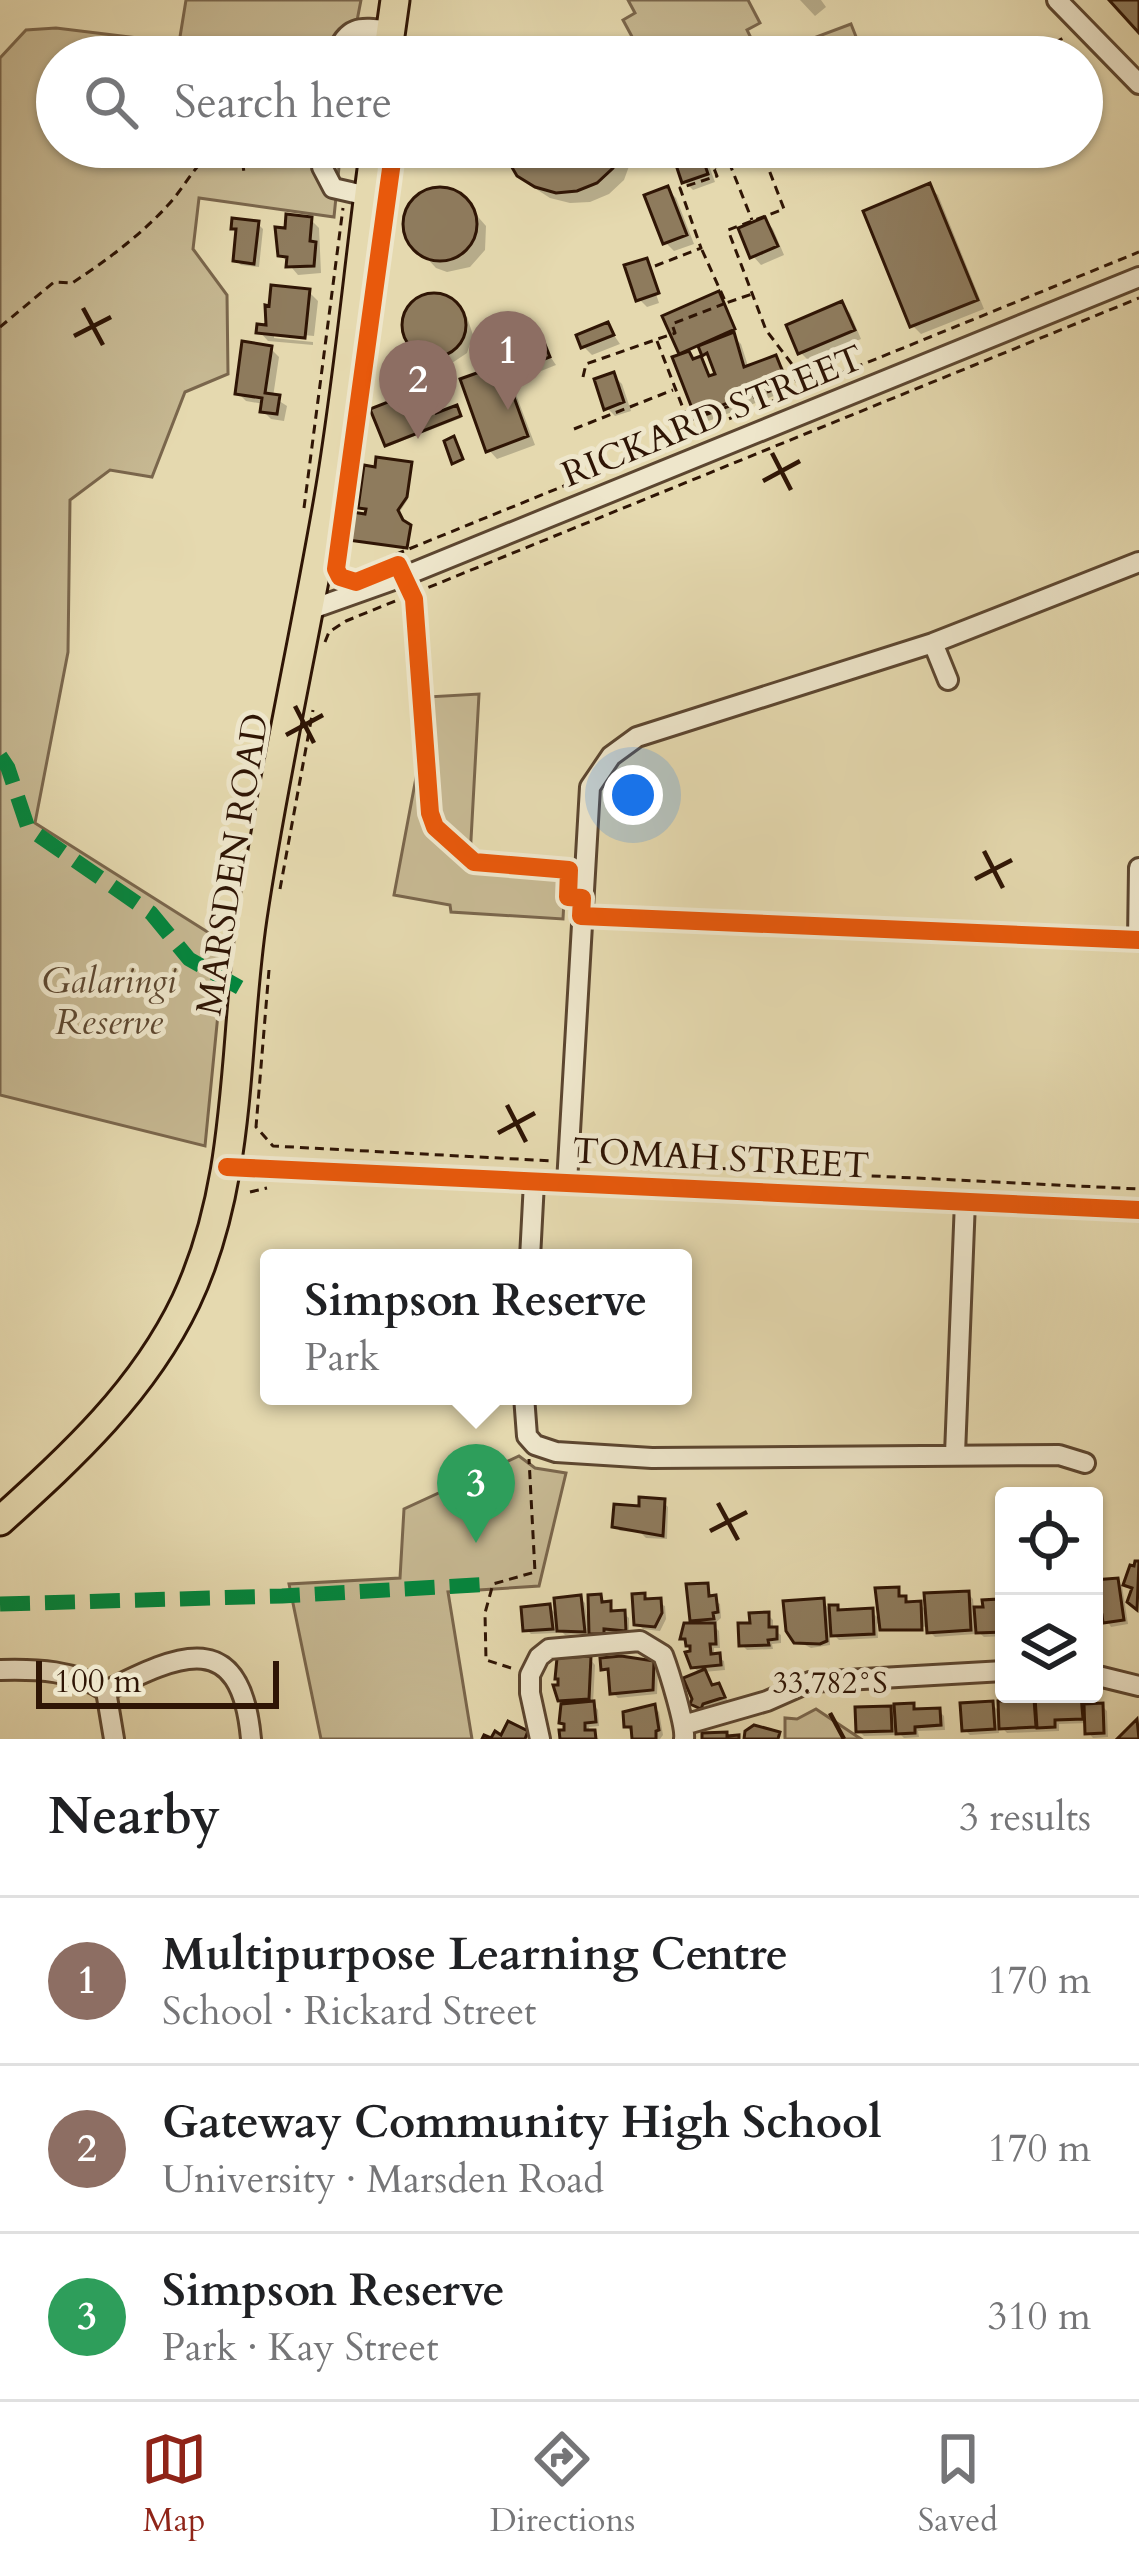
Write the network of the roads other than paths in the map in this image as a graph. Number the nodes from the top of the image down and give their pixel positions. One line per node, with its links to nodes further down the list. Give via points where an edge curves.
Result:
1 (1058, 0): 4 (street)
2 (393, 19): 3 (street)
3 (345, 36)
4 (1093, 36)
5 (1103, 47): 6 (street)
6 (1139, 84)
7 (322, 168): 9 (street, via 326,180)
8 (367, 168): 9 (highway, MARSDEN ROAD)
9 (357, 195): 12 (highway, MARSDEN ROAD, via 336,451)
10 (1139, 278): 12 (street, RICKARD STREET, via 404,579)
11 (1139, 562): 13 (street)
12 (309, 610): 18 (highway, MARSDEN ROAD, via 252,921)
13 (933, 643): 14 (street); 16 (street, via 622,746 590,787)
14 (948, 680)
15 (1139, 868): 17 (street)
16 (581, 916): 17 (street); 20 (street)
17 (1138, 940)
18 (227, 1167): 19 (street, TOMAH STREET); 27 (highway, MARSDEN ROAD, via 186,1301 128,1397)
19 (534, 1182): 20 (street, TOMAH STREET); 23 (street)
20 (566, 1183): 21 (street, TOMAH STREET)
21 (964, 1201): 22 (street, TOMAH STREET); 25 (street)
22 (1139, 1210)
23 (530, 1249)
24 (525, 1405): 25 (street, via 527,1436 556,1452)
25 (955, 1454): 26 (street, via 1060,1455)
26 (1085, 1463)
27 (0, 1521)
28 (0, 1670): 32 (street, via 56,1672)
29 (995, 1672): 33 (street, via 810,1682)
30 (1103, 1676): 31 (street)
31 (1138, 1682)
32 (106, 1690): 34 (street); 35 (street, via 176,1658 213,1662 239,1685)
33 (686, 1732): 36 (street, via 663,1655 649,1644 561,1645 538,1657 530,1675)
34 (114, 1739)
35 (250, 1739)
36 (540, 1739)

